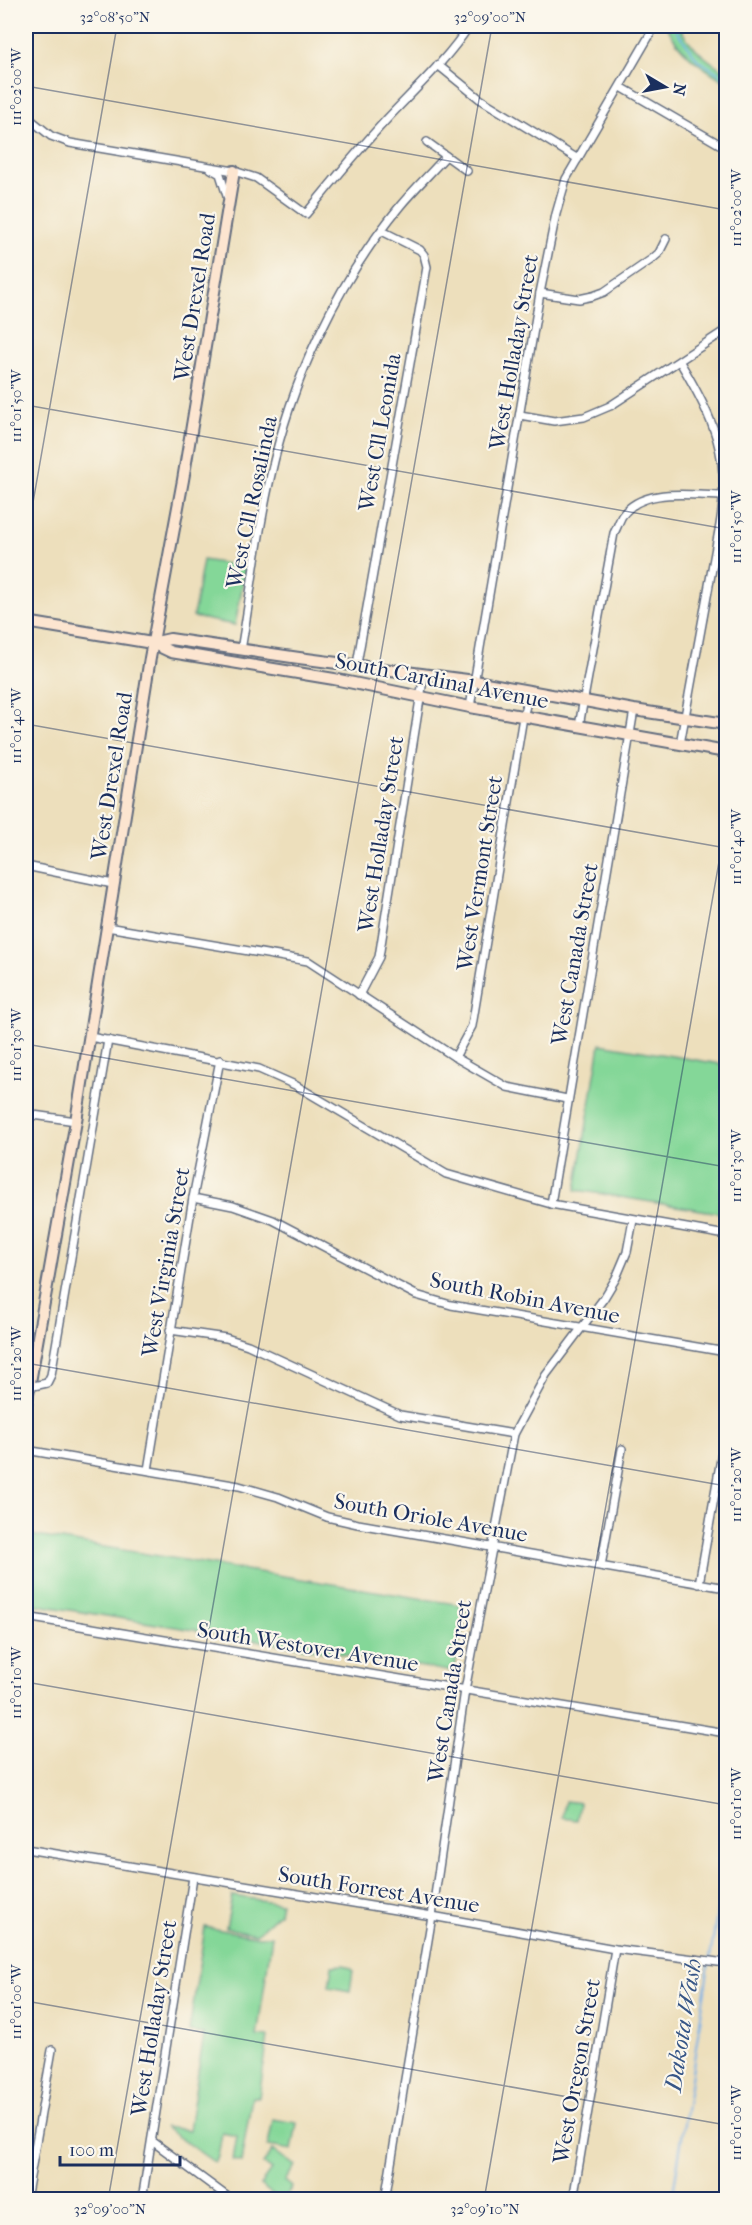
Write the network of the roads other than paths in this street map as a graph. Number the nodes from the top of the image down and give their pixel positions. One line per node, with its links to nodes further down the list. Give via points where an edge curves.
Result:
1 (470, 26): 3 (street)
2 (655, 26): 4 (street, West Holladay Street)
3 (438, 65): 9 (street, via 480,99); 11 (street, via 354,155 306,214 256,178)
4 (621, 87): 7 (street); 9 (street, West Holladay Street)
5 (26, 116): 10 (street, via 51,136 70,143)
6 (427, 142): 8 (street)
7 (726, 148)
8 (446, 156): 12 (street); 14 (street, West Cll Rosalinda)
9 (578, 159): 16 (street, West Holladay Street, via 566,179 556,214)
10 (206, 166): 11 (street); 13 (street, via 220,174)
11 (234, 171): 13 (main road, West Drexel Road)
12 (467, 171)
13 (228, 205): 23 (main road, West Drexel Road)
14 (382, 231): 24 (street, West Cll Rosalinda, via 327,320 293,397 270,479); 25 (street, West Cll Leonida, via 420,250 427,267)
15 (666, 239): 16 (street, via 652,259 604,292 579,299)
16 (540, 293): 19 (street, West Holladay Street)
17 (726, 330): 18 (street)
18 (680, 362): 19 (street, via 610,406 584,417 554,421); 20 (street, via 703,401 717,437)
19 (520, 415): 27 (street, West Holladay Street)
20 (724, 496): 30 (street, via 654,496 636,503 622,516 614,533); 34 (street)
21 (27, 622): 22 (street); 23 (main road, South Cardinal Avenue)
22 (26, 637)
23 (152, 643): 24 (main road, South Cardinal Avenue, via 170,639); 29 (main road, South Cardinal Avenue, via 171,652); 41 (main road, West Drexel Road)
24 (241, 650): 25 (main road, South Cardinal Avenue)
25 (357, 664): 26 (main road, South Cardinal Avenue)
26 (424, 674): 27 (main road, South Cardinal Avenue); 29 (street, West Holladay Street)
27 (475, 681): 28 (main road, South Cardinal Avenue); 31 (street, West Holladay Street)
28 (530, 690): 30 (main road, South Cardinal Avenue); 33 (street, West Vermont Street)
29 (421, 696): 31 (main road, South Cardinal Avenue); 43 (street, West Holladay Street, via 379,957)
30 (584, 700): 32 (main road, South Cardinal Avenue); 36 (street)
31 (470, 707): 33 (main road, South Cardinal Avenue)
32 (634, 710): 34 (main road, South Cardinal Avenue); 37 (street, West Canada Street)
33 (523, 717): 36 (main road, South Cardinal Avenue); 46 (street, West Vermont Street, via 472,1026)
34 (685, 717): 35 (main road, South Cardinal Avenue); 38 (street)
35 (726, 724)
36 (579, 726): 37 (main road, South Cardinal Avenue)
37 (630, 736): 38 (main road, South Cardinal Avenue); 48 (street, West Canada Street)
38 (680, 744): 39 (main road, South Cardinal Avenue)
39 (726, 752)
40 (26, 866): 41 (street)
41 (113, 884): 42 (main road, West Drexel Road)
42 (107, 927): 43 (street, via 308,961); 44 (main road, West Drexel Road)
43 (359, 995): 46 (street)
44 (90, 1037): 45 (street); 50 (main road, West Drexel Road)
45 (108, 1040): 47 (street); 58 (street, via 51,1375 46,1383)
46 (455, 1057): 48 (street, via 507,1087)
47 (220, 1060): 51 (street, West Virginia Street); 52 (street, via 259,1069 295,1084 446,1174)
48 (567, 1100): 52 (street, West Canada Street)
49 (26, 1113): 50 (street)
50 (76, 1121): 58 (main road, West Drexel Road)
51 (194, 1198): 55 (street, South Robin Avenue, via 273,1220 416,1295 451,1305); 56 (street, West Virginia Street)
52 (551, 1204): 53 (street)
53 (633, 1220): 54 (street); 55 (street, West Canada Street, via 622,1265)
54 (726, 1236)
55 (582, 1327): 57 (street, South Robin Avenue); 61 (street, West Canada Street, via 546,1375)
56 (170, 1330): 61 (street, via 248,1345 400,1415); 64 (street, West Virginia Street)
57 (726, 1352)
58 (28, 1387): 59 (main road, West Drexel Road)
59 (26, 1405)
60 (726, 1430): 67 (street)
61 (514, 1434): 65 (street, West Canada Street)
62 (622, 1449): 66 (street)
63 (26, 1450): 64 (street, South Oriole Avenue)
64 (148, 1470): 65 (street, South Oriole Avenue, via 239,1486 358,1524)
65 (492, 1546): 66 (street, South Oriole Avenue); 70 (street, West Canada Street)
66 (601, 1566): 67 (street, South Oriole Avenue)
67 (699, 1584): 68 (street, South Oriole Avenue)
68 (726, 1588)
69 (26, 1617): 70 (street, South Westover Avenue)
70 (465, 1690): 71 (street, South Westover Avenue); 74 (street, West Canada Street)
71 (726, 1733)
72 (26, 1849): 73 (street, South Forrest Avenue)
73 (193, 1877): 74 (street, South Forrest Avenue); 78 (street, West Holladay Street)
74 (432, 1916): 75 (street, South Forrest Avenue); 82 (street, West Canada Street)
75 (615, 1949): 76 (street, South Forrest Avenue); 83 (street, West Oregon Street)
76 (726, 1963)
77 (52, 2050): 79 (street)
78 (152, 2141): 80 (street, West Holladay Street); 81 (street)
79 (26, 2199)
80 (142, 2199)
81 (232, 2199)
82 (385, 2199)
83 (573, 2199)

